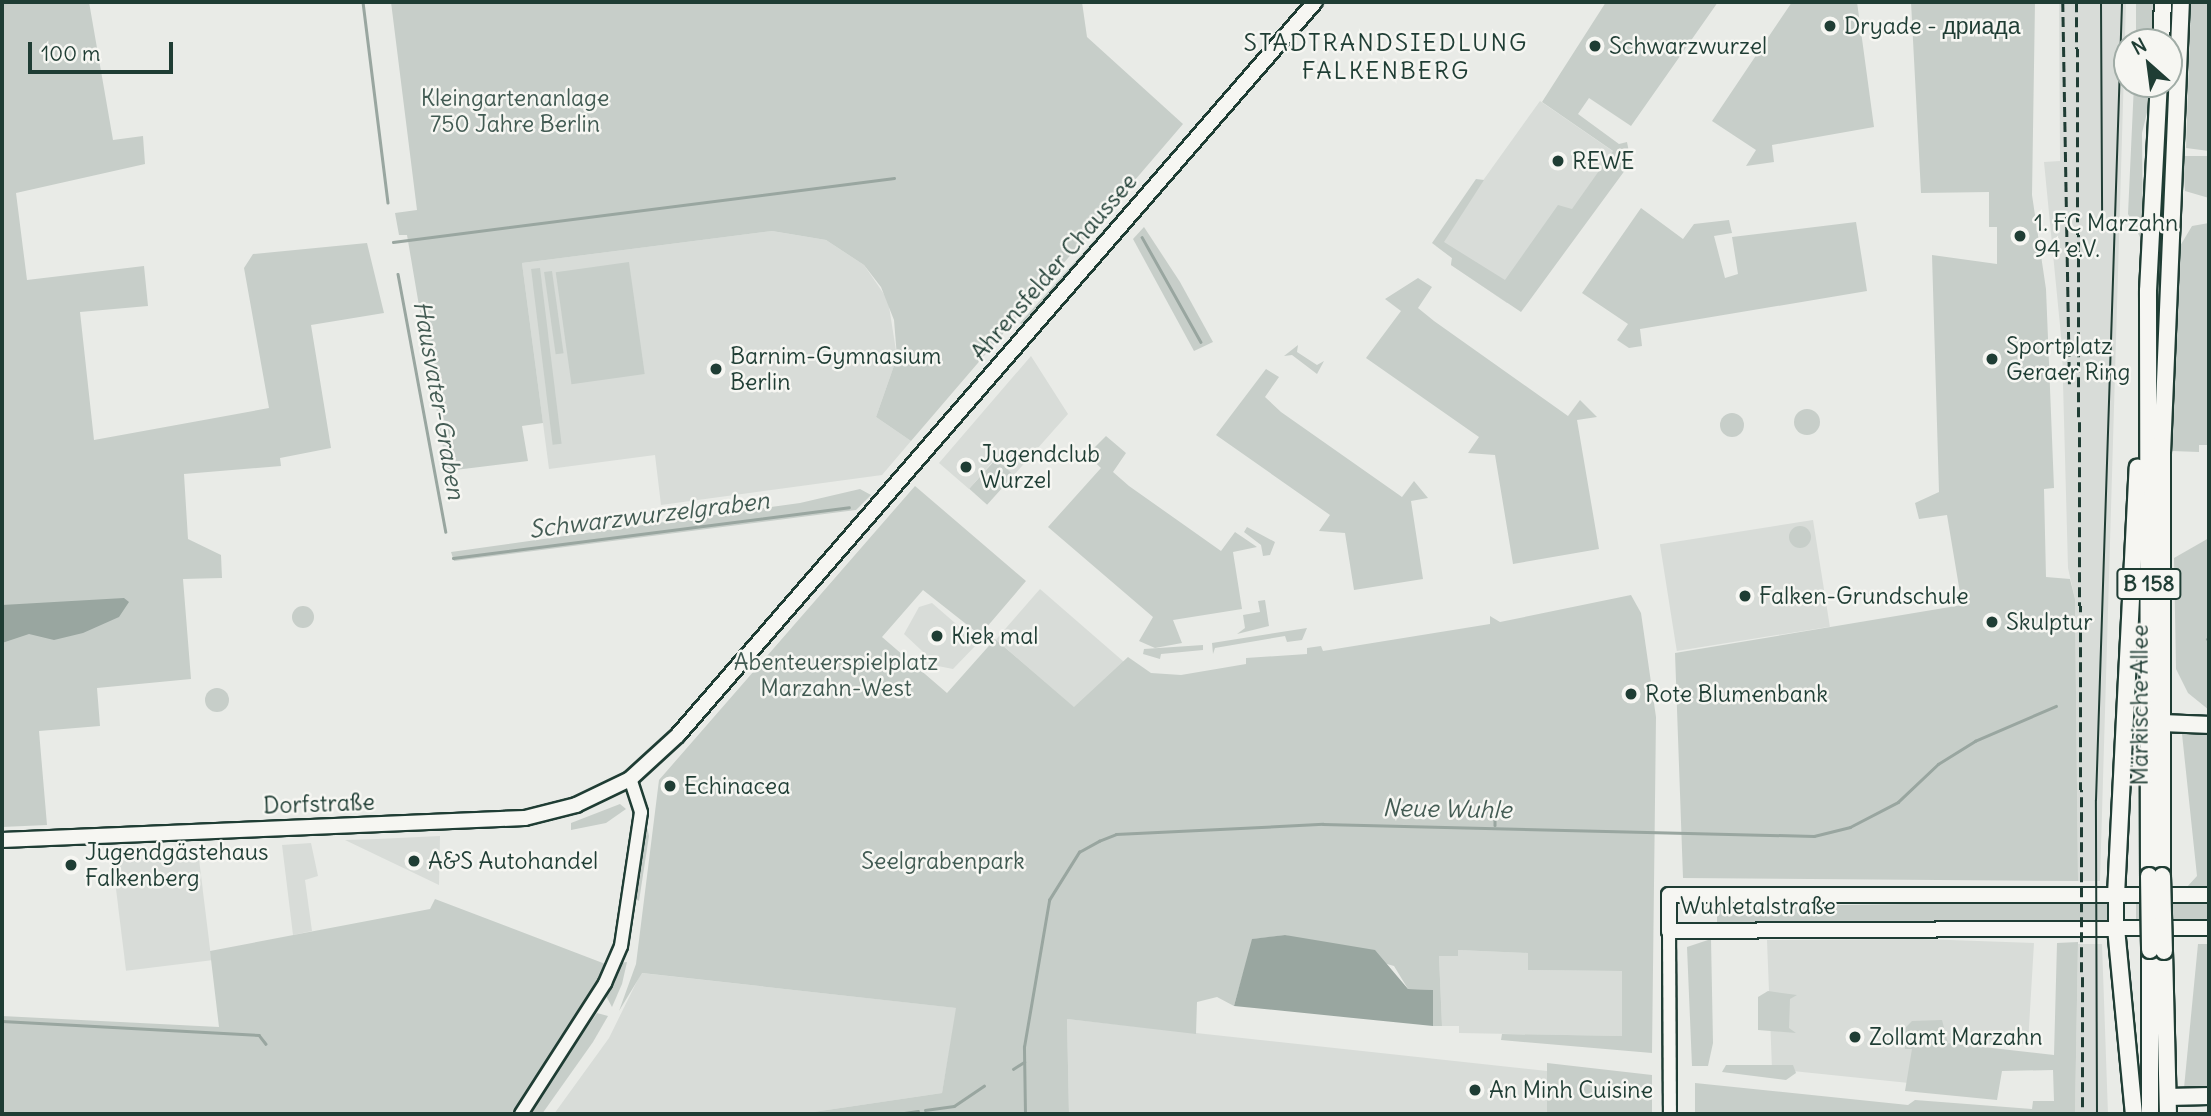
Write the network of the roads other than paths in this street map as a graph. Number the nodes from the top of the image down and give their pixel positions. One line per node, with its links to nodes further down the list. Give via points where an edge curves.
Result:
1 (1315, 2): 9 (main road, Ahrensfelder Chaussee, via 678,735)
2 (2163, 2): 4 (main road)
3 (2181, 2): 7 (main road, Märkische Allee / B 158, via 2162,453)
4 (2162, 28)
5 (2158, 98): 6 (main road, Märkische Allee / B 158)
6 (2148, 292): 11 (main road, Märkische Allee / B 158); 12 (main road)
7 (2170, 724): 8 (main road); 11 (main road, Märkische Allee / B 158)
8 (2209, 725)
9 (630, 779): 10 (main road, Dorfstraße, via 576,805 525,818); 20 (street, via 641,812 621,946 606,983)
10 (2, 840)
11 (2156, 876): 17 (main road, Märkische Allee / B 158, bridge)
12 (2116, 895): 13 (main road, Wuhletalstraße); 14 (main road); 16 (main road, Wuhletalstraße, via 1669,895)
13 (2209, 895)
14 (2116, 928): 15 (main road, Wuhletalstraße); 16 (main road, Wuhletalstraße); 22 (main road)
15 (2209, 928)
16 (1670, 931): 21 (street)
17 (2157, 951): 19 (main road, Märkische Allee / B 158); 23 (main road, Märkische Allee / B 158)
18 (2209, 1096): 19 (main road)
19 (2168, 1097): 24 (main road, Märkische Allee / B 158)
20 (521, 1114)
21 (1671, 1114)
22 (2134, 1114)
23 (2150, 1114)
24 (2168, 1114)

